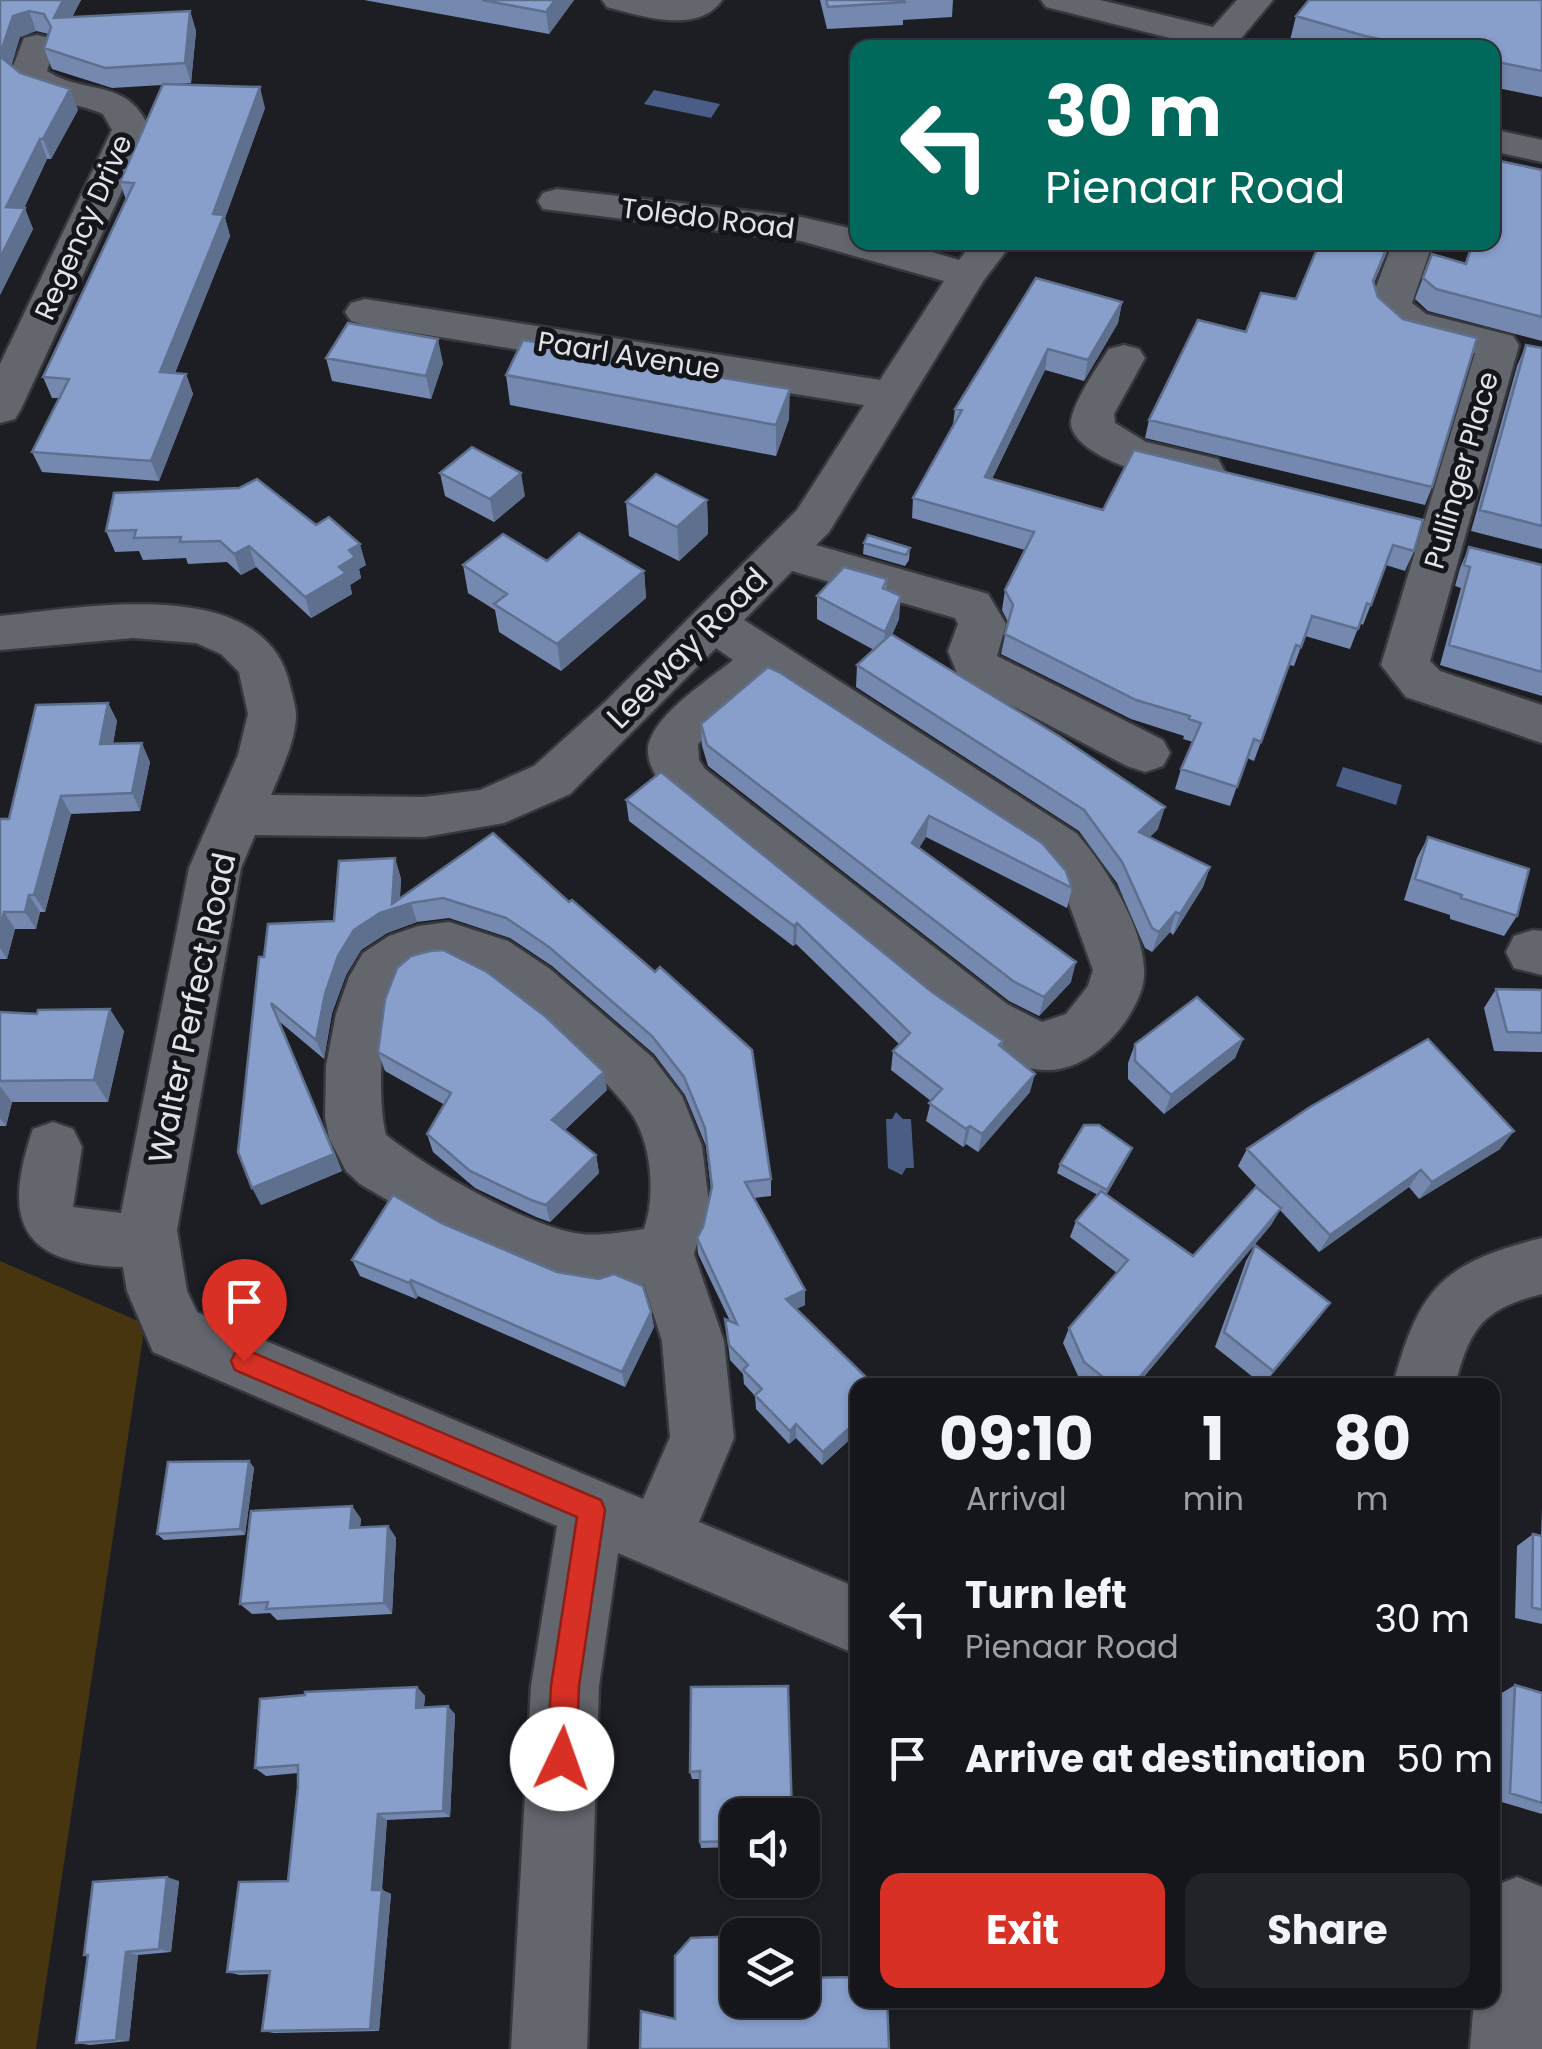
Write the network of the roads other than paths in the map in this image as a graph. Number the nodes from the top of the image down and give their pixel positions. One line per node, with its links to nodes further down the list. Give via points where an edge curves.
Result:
1 (619, 0): 2 (street, via 685,11)
2 (705, 0)
3 (1058, 0): 5 (street, via 1160,22)
4 (1136, 0): 5 (street)
5 (1232, 28)
6 (37, 46): 19 (street, Regency Drive, via 32,79 114,105 131,130)
7 (1500, 142): 8 (street)
8 (1542, 151)
9 (556, 201): 10 (street, Toledo Road, via 802,228)
10 (850, 240)
11 (880, 250): 13 (street, Toledo Road, via 906,260)
12 (1411, 250): 15 (street, Pullinger Place, via 1392,308 1412,324)
13 (981, 258): 18 (street, Leeway Road)
14 (366, 312): 18 (street, Paarl Avenue)
15 (1498, 346): 16 (street); 25 (street, Pullinger Place, via 1404,665 1423,684)
16 (1542, 355)
17 (1124, 358): 20 (street, via 1093,414 1094,428 1106,441 1129,453)
18 (892, 396): 21 (street, Leeway Road, via 813,520)
19 (0, 409)
20 (1240, 480)
21 (783, 552): 22 (street, Leeway Road); 26 (street, via 972,606 982,624 972,651 976,666)
22 (714, 624): 24 (street); 27 (street, Leeway Road, via 552,780 486,809 424,817)
23 (0, 633): 27 (street, Walter Perfect Road, via 133,621 204,626 238,642 262,664 272,714 264,755)
24 (768, 656): 24 (street, via 1058,846 1086,878 1120,970 1112,996 1085,1031 1061,1044 1037,1046 988,1020 687,783 674,764 670,746 676,734)
25 (1542, 724)
26 (1145, 753)
27 (236, 815): 29 (street, Walter Perfect Road, via 214,868)
28 (52, 1147): 29 (street, via 44,1196 46,1219 55,1230)
29 (148, 1240): 33 (street, Walter Perfect Road, via 157,1290 175,1332)
30 (664, 1254): 30 (street, via 578,1262 493,1229 364,1152 353,1120 352,1080 376,976 391,960 448,944 478,951 631,1072 664,1112 673,1137 680,1203); 34 (street, via 692,1340 702,1438)
31 (1542, 1266): 32 (street, via 1477,1289 1440,1327)
32 (1426, 1378)
33 (592, 1510): 34 (street); 37 (street, via 565,1686)
34 (659, 1539): 35 (street)
35 (850, 1619)
36 (1517, 1913): 38 (street)
37 (549, 2049)
38 (1508, 2049)

